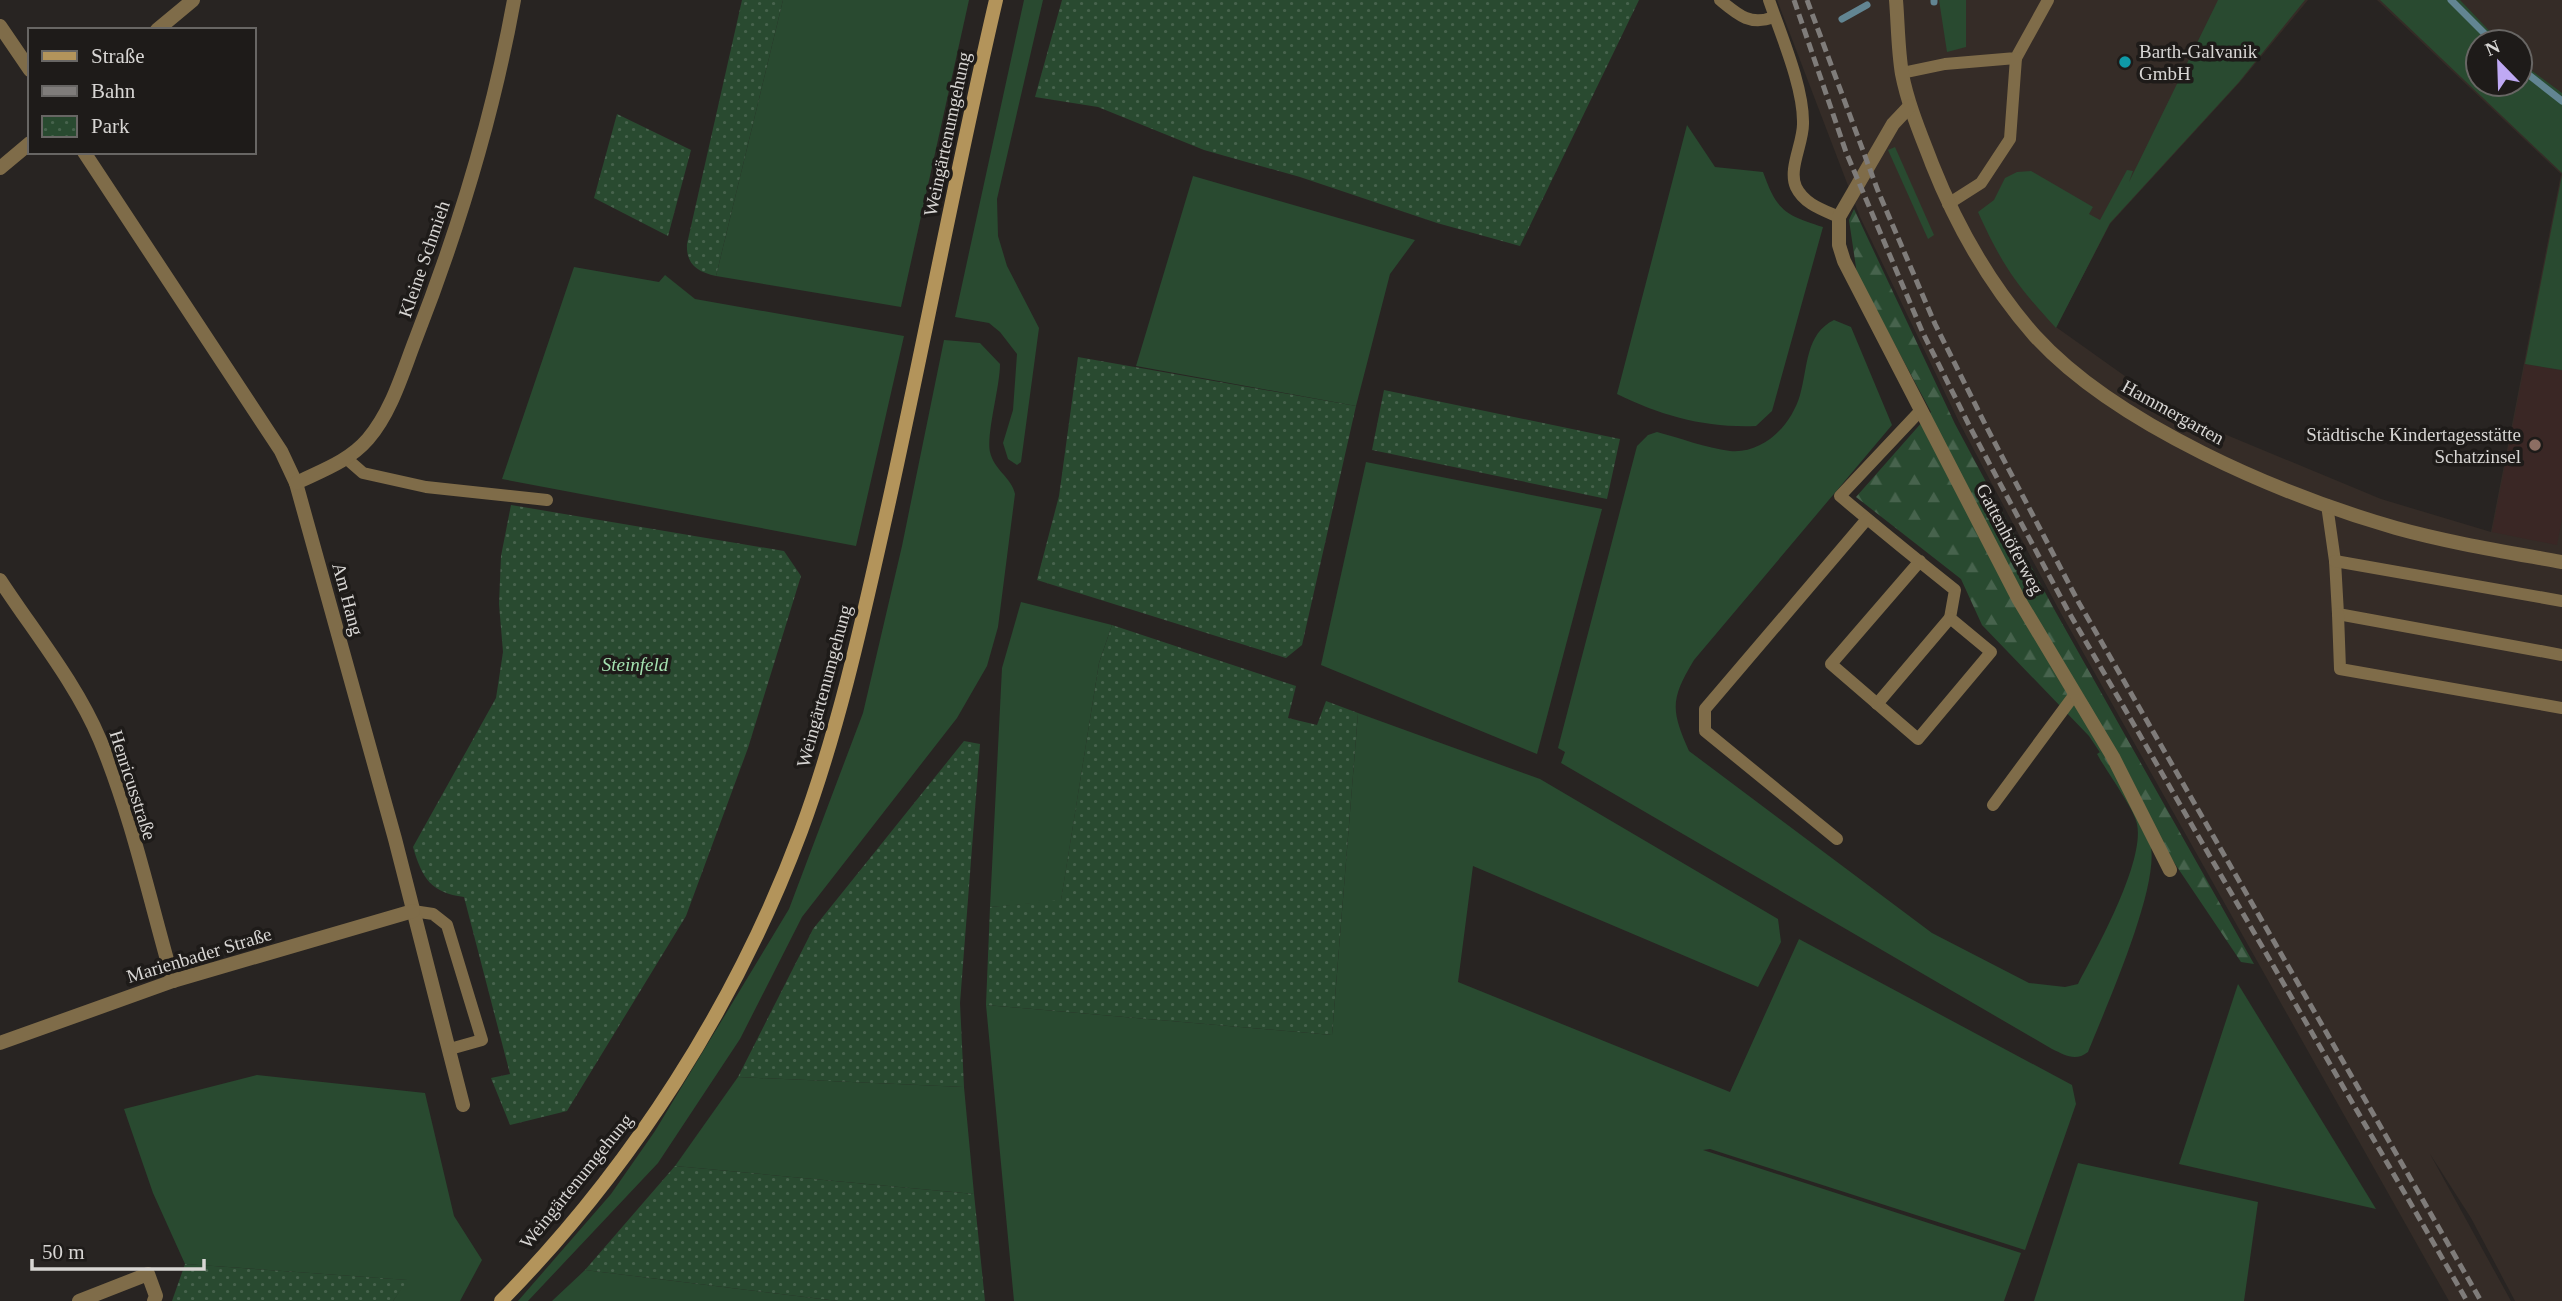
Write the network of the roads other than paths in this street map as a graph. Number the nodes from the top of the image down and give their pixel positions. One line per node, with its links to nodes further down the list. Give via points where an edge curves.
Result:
1 (193, 0): 10 (street)
2 (514, 0): 21 (street, Kleine Schmieh, via 475,166 445,264 390,404 369,438)
3 (996, 0): 47 (main road, Weingärtenumgehung, via 852,666 800,834 758,933 679,1075 610,1175)
4 (1720, 0): 8 (lane, via 1743,19)
5 (1769, 0): 8 (lane)
6 (1896, 0): 13 (street)
7 (2048, 0): 11 (lane)
8 (1774, 17): 19 (lane, via 1804,123 1795,184 1815,206)
9 (0, 26): 12 (street)
10 (159, 28)
11 (2016, 58): 13 (lane); 18 (lane, via 2010,139 1981,183)
12 (28, 67)
13 (1902, 73): 14 (street)
14 (1910, 106): 18 (street, Hammergarten); 19 (street, via 1893,124)
15 (28, 145): 17 (street)
16 (85, 154): 22 (street, Am Hang, via 281,451)
17 (0, 168)
18 (1948, 204): 24 (street, Hammergarten, via 1988,275 2035,336 2081,377 2150,426)
19 (1839, 217): 20 (street, Gattenhöferweg, via 1844,261)
20 (1921, 410): 25 (lane, via 1840,496); 34 (street, Gattenhöferweg, via 2019,600)
21 (347, 459): 22 (street, Kleine Schmieh); 23 (lane, via 363,473 426,487)
22 (296, 483): 40 (street, Am Hang)
23 (547, 500)
24 (2327, 505): 27 (lane); 28 (street, Hammergarten, via 2396,528)
25 (1867, 519): 26 (lane); 38 (lane, via 1706,709 1705,731)
26 (1920, 561): 32 (lane, via 1955,590); 35 (lane, via 1831,664)
27 (2335, 561): 30 (lane); 31 (lane)
28 (2562, 562)
29 (0, 580): 41 (street, Henricusstraße, via 80,701 99,738)
30 (2562, 601)
31 (2338, 614): 33 (lane); 36 (lane, via 2340,669)
32 (1950, 618): 35 (lane); 35 (lane, via 1991,652 1918,739)
33 (2562, 655)
34 (2075, 694): 37 (lane); 39 (street, Gattenhöferweg, via 2113,757)
35 (1877, 704)
36 (2562, 708)
37 (1993, 805)
38 (1837, 839)
39 (2170, 870)
40 (413, 911): 41 (street, Marienbader Straße); 43 (street, Am Hang); 43 (lane, via 433,914 447,925 482,1040)
41 (173, 981): 42 (street, Marienbader Straße)
42 (0, 1044)
43 (450, 1049): 44 (street, Am Hang)
44 (463, 1105)
45 (79, 1301): 46 (street, via 148,1275)
46 (154, 1301)
47 (501, 1301)

